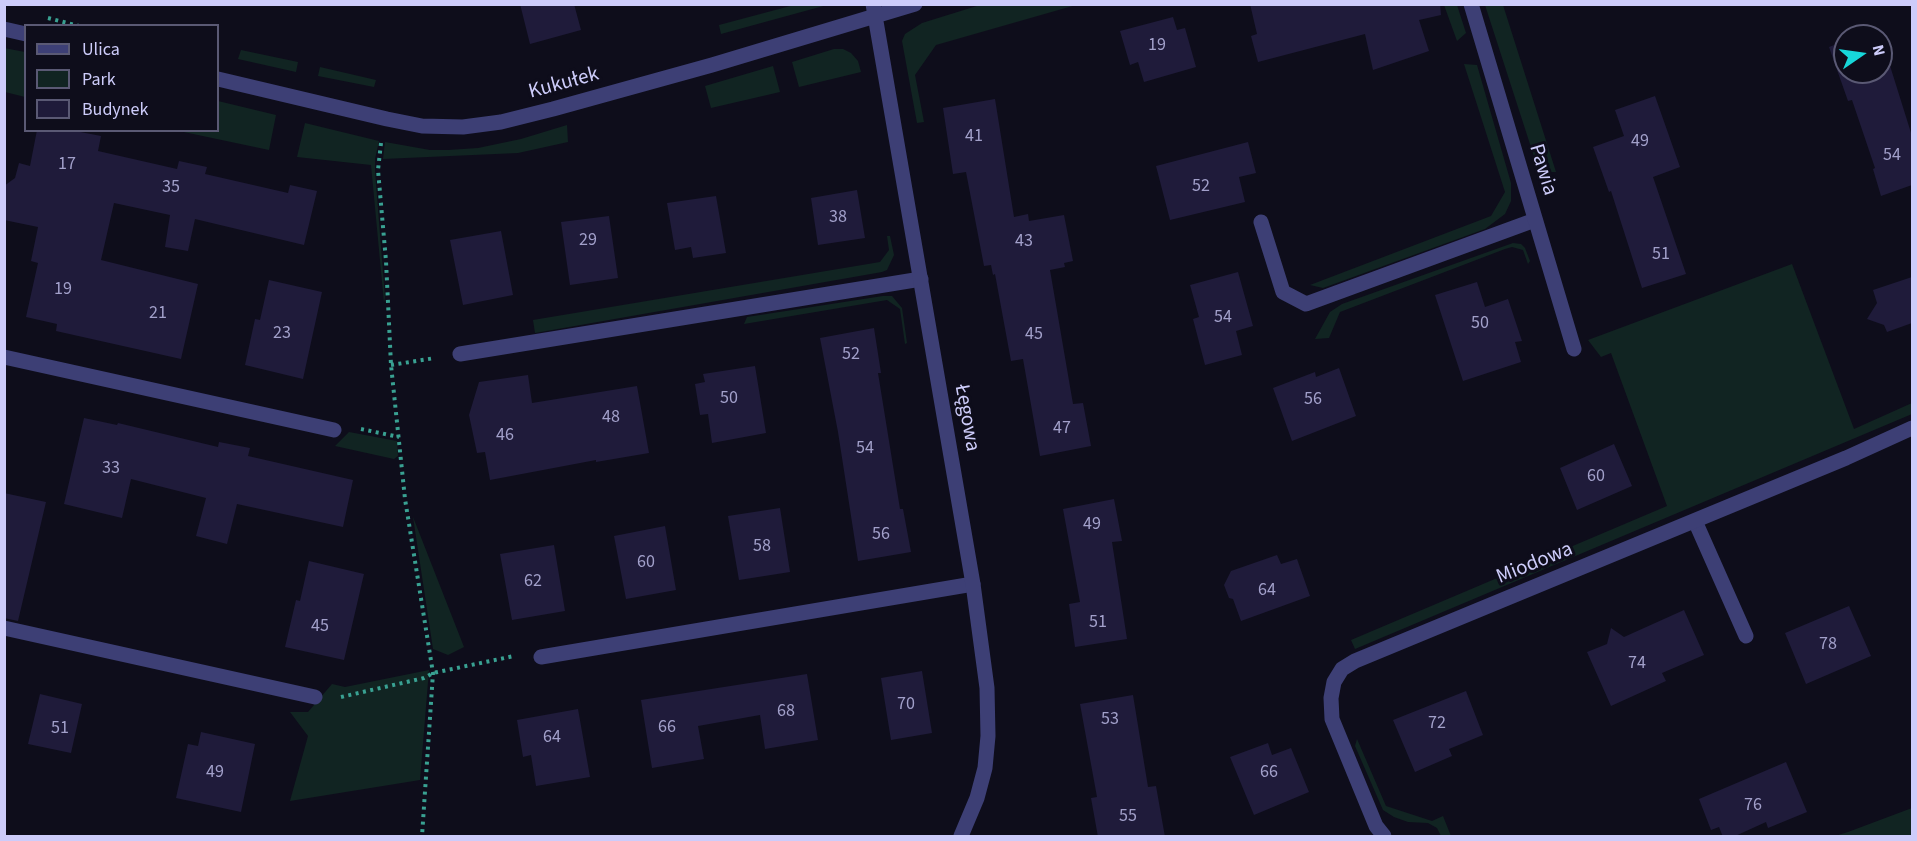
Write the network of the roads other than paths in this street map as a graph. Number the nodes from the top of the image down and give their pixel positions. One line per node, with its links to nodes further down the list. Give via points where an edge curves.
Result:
1 (915, 4): 3 (street, Kukułek)
2 (1471, 4): 7 (street, Pawia)
3 (874, 11): 6 (street, Kukułek, via 712,65 501,122 463,127 422,126); 9 (street, Łęgowa)
4 (4, 29): 5 (street)
5 (24, 34)
6 (219, 79)
7 (1535, 220): 8 (street, via 1306,304 1283,292); 10 (street, Pawia)
8 (1261, 222)
9 (921, 279): 11 (street); 16 (street, Łęgowa)
10 (1574, 348)
11 (460, 354)
12 (4, 357): 14 (street)
13 (1912, 428): 15 (street, Miodowa)
14 (334, 430)
15 (1695, 521): 18 (street); 22 (street, Miodowa, via 1342,669 1334,682 1332,719)
16 (973, 584): 19 (street); 21 (street, Łęgowa, via 987,688 988,736 977,798)
17 (4, 628): 20 (street)
18 (1746, 636)
19 (541, 657)
20 (315, 697)
21 (961, 837)
22 (1384, 837)

